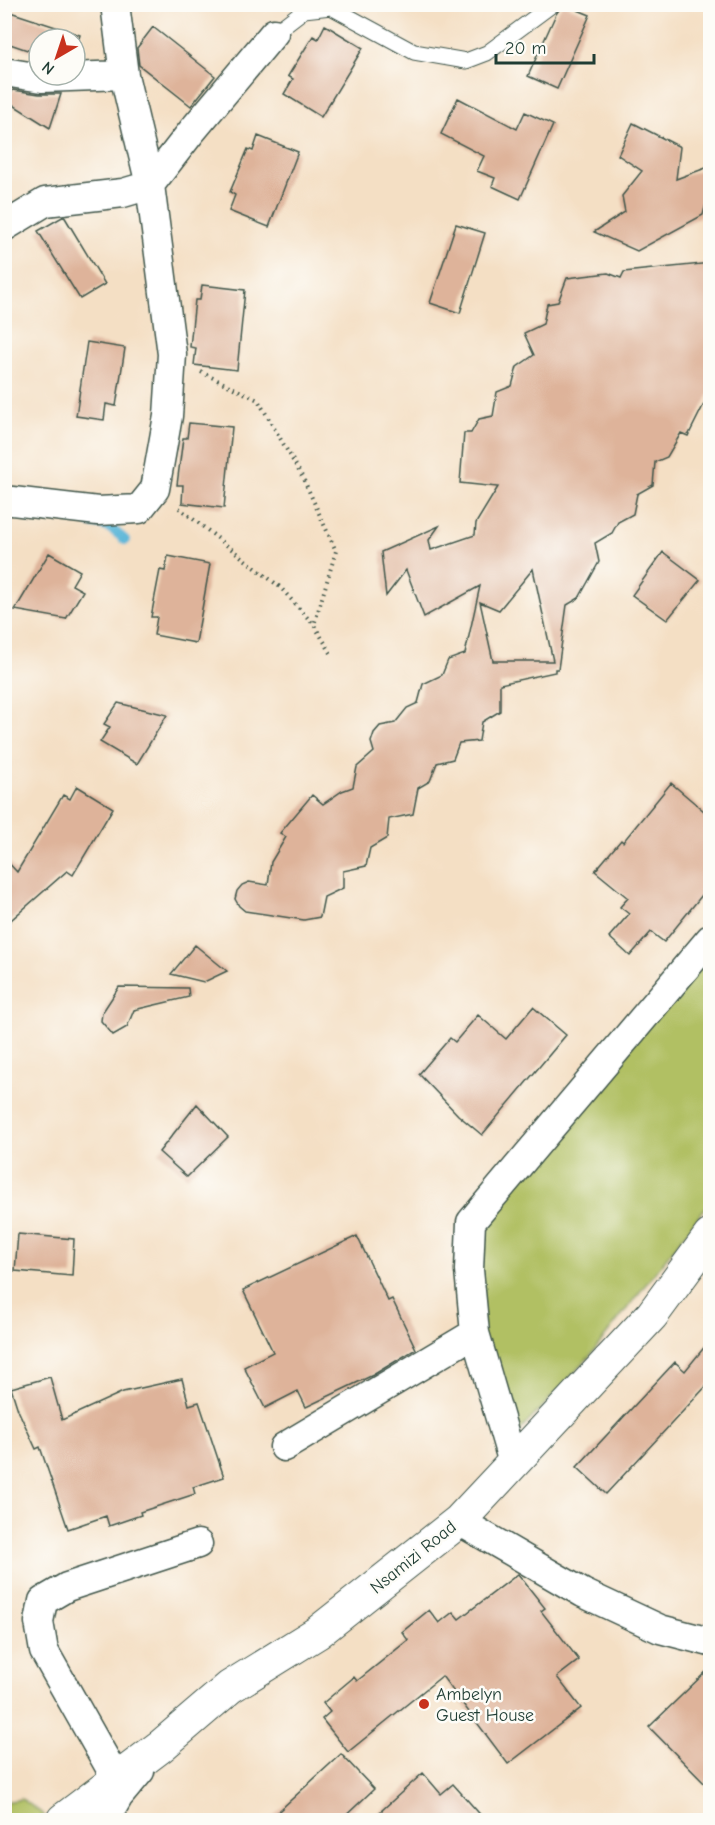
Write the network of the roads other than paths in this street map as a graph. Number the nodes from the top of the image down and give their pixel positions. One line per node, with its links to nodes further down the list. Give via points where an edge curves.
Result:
1 (116, 4): 5 (street)
2 (553, 4): 3 (lane, via 487,53 466,61 414,52 331,7 304,9)
3 (274, 33): 6 (street)
4 (4, 72): 5 (street, via 42,78)
5 (124, 75): 6 (street)
6 (150, 185): 7 (street, via 123,193 45,202); 8 (street, via 172,354 168,416 155,489 139,508 98,511)
7 (4, 227)
8 (4, 500)
9 (711, 939): 11 (street, via 471,1222 469,1270)
10 (711, 1236): 13 (street, Nsamizi Road, via 652,1315)
11 (475, 1334): 12 (street); 13 (street)
12 (284, 1447)
13 (513, 1463): 14 (street, Nsamizi Road)
14 (459, 1521): 16 (street, via 583,1593 660,1629); 17 (street, Nsamizi Road, via 317,1633 230,1687)
15 (198, 1544): 18 (street, via 67,1587 43,1601 39,1622 44,1651)
16 (711, 1642)
17 (161, 1746): 18 (street, Nsamizi Road); 20 (street)
18 (117, 1780): 19 (street, Nsamizi Road)
19 (63, 1821)
20 (105, 1821)

